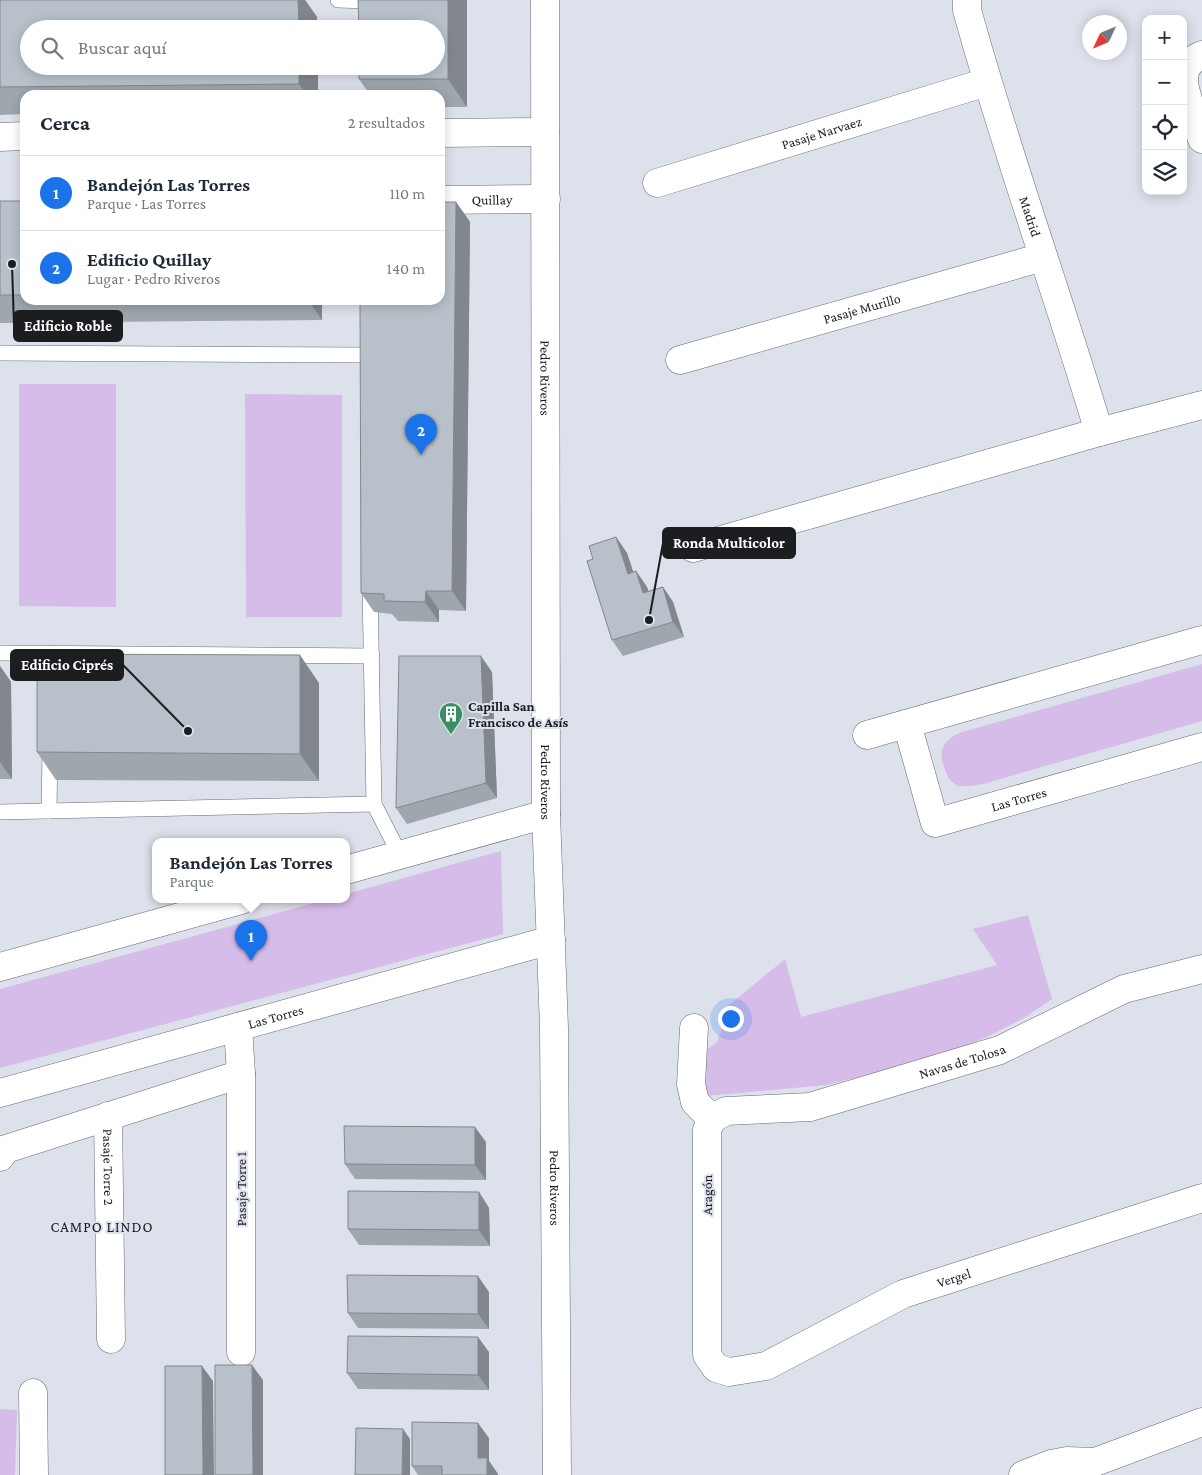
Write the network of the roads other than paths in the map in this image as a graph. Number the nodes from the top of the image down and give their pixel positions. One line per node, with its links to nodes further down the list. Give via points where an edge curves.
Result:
1 (338, 0): 2 (lane)
2 (368, 0): 5 (lane)
3 (545, 0): 8 (street, Pedro Riveros)
4 (967, 0): 7 (street, Madrid)
5 (369, 19)
6 (1202, 55): 12 (street, via 1192,60 1184,78)
7 (987, 82): 13 (street, Pasaje Narvaez); 16 (street, Madrid)
8 (545, 132): 9 (street); 14 (street, Pedro Riveros)
9 (445, 133)
10 (0, 136): 11 (street)
11 (20, 136)
12 (1202, 139)
13 (657, 183)
14 (546, 199): 15 (street, Quillay); 34 (street, Pedro Riveros)
15 (445, 200)
16 (1043, 257): 19 (street, Pasaje Murillo); 21 (street, Madrid)
17 (367, 336): 18 (lane, via 367,360)
18 (0, 353)
19 (680, 360)
20 (1202, 405): 21 (street)
21 (1099, 432): 22 (street)
22 (693, 548)
23 (370, 571): 26 (lane)
24 (1202, 640): 27 (street)
25 (0, 653): 26 (lane, via 51,658)
26 (372, 656): 31 (lane)
27 (907, 724): 29 (street); 30 (street, Las Torres, via 934,823)
28 (50, 732): 32 (lane)
29 (867, 735)
30 (1202, 747)
31 (374, 804): 32 (lane); 35 (lane)
32 (49, 811): 33 (lane)
33 (0, 812)
34 (546, 814): 35 (street); 38 (street, Pedro Riveros)
35 (400, 855): 36 (street)
36 (350, 869)
37 (229, 903): 39 (street)
38 (551, 940): 41 (street, Las Torres); 56 (street, Pedro Riveros)
39 (0, 967)
40 (1202, 969): 46 (street, Navas de Tolosa, via 1124,989 1000,1050 810,1107 726,1111)
41 (238, 1027): 43 (street, Pasaje Torre 1); 44 (street, Las Torres)
42 (694, 1028): 46 (street, via 691,1084 695,1102)
43 (241, 1074): 45 (street); 50 (street, Pasaje Torre 1)
44 (0, 1093)
45 (108, 1116): 47 (street); 49 (street, Pasaje Torre 2)
46 (712, 1119): 51 (street, Aragón, via 706,1130 706,1355)
47 (3, 1153)
48 (1202, 1198): 51 (street, Vergel, via 903,1294 766,1366 729,1372)
49 (111, 1339)
50 (241, 1352)
51 (716, 1368)
52 (33, 1393): 55 (street)
53 (1202, 1422): 54 (street)
54 (1088, 1468): 57 (street, via 1067,1461)
55 (34, 1475)
56 (557, 1475)
57 (1023, 1475)

